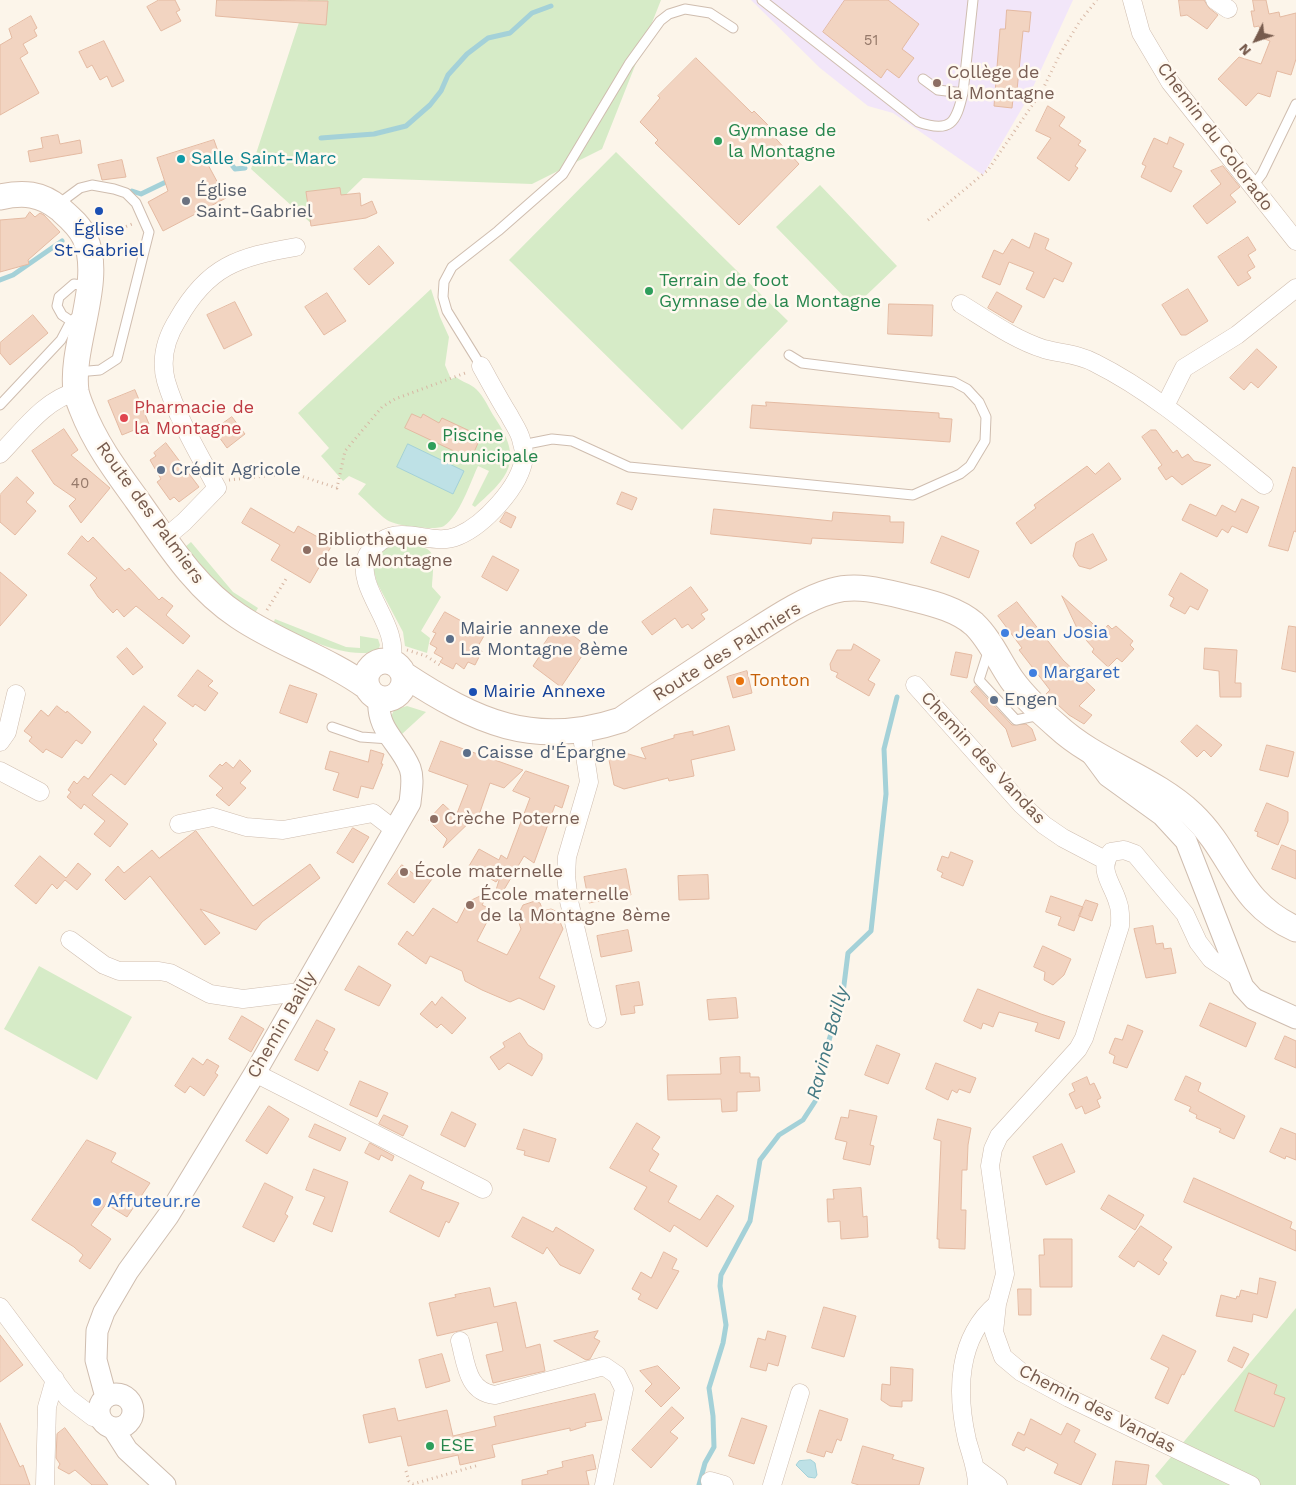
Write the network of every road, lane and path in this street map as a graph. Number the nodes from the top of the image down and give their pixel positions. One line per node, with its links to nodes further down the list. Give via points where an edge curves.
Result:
1 (762, 0): 7 (lane, via 918,122 935,128 948,125 957,118)
2 (973, 0): 7 (lane)
3 (1097, 0): 13 (path, via 1080,21 1042,91 988,170)
4 (1132, 0): 9 (street, Chemin du Colorado, via 1141,33 1170,82)
5 (733, 28): 21 (lane, via 710,13 685,9 660,21 615,86 563,174 452,267 444,282 443,297 447,311)
6 (923, 79): 7 (lane, via 938,90)
7 (963, 92)
8 (1296, 104): 9 (lane)
9 (1253, 186): 14 (street, Chemin du Colorado)
10 (0, 197): 11 (main road, Route des Palmiers, via 27,194)
11 (56, 206): 12 (lane, via 80,188 92,185 126,193 136,203); 15 (main road, Route des Palmiers, via 75,223)
12 (143, 219): 15 (path); 22 (lane, via 149,232 147,246 117,359)
13 (928, 220)
14 (1296, 241)
15 (87, 244): 19 (main road, Route des Palmiers, via 91,271)
16 (296, 247): 28 (street, via 248,258 215,272 190,296 166,343 166,381)
17 (1296, 288): 24 (street, via 1237,335 1184,368)
18 (961, 304): 24 (street, via 996,326 1036,345 1094,362)
19 (78, 316): 22 (main road, Route des Palmiers); 23 (lane, via 61,340)
20 (790, 355): 25 (lane, via 802,364 954,382 967,389 979,402 986,417 985,441 970,466 960,474 913,495 629,467 572,441 552,439)
21 (481, 366): 25 (street, via 521,437); 28 (path, via 382,407 345,451 337,488 292,473 240,478 225,481)
22 (76, 382): 26 (street, via 68,394 49,406); 29 (main road, Route des Palmiers, via 85,417 106,457)
23 (0, 405)
24 (1165, 406): 27 (street)
25 (522, 445): 33 (street, via 524,456 520,473 512,487 473,527 457,537 389,536 366,557 365,571 376,601)
26 (0, 454)
27 (1264, 485)
28 (216, 488): 29 (street)
29 (165, 538): 31 (main road, Route des Palmiers, via 205,590)
30 (286, 579): 31 (path)
31 (256, 628): 33 (main road, Route des Palmiers, via 314,655)
32 (440, 665): 33 (path, via 426,656)
33 (386, 675): 37 (main road, Route des Palmiers, via 503,726 543,733); 38 (street, Chemin Bailly, via 379,716)
34 (915, 684): 45 (street, Chemin des Vandas, via 1044,825)
35 (16, 694): 39 (street, via 6,732)
36 (332, 727): 38 (lane, via 361,738)
37 (581, 730): 40 (main road, Route des Palmiers, via 621,720 774,620 832,591 858,587 929,602 963,616 975,626 1026,698); 51 (street, via 589,782 567,857 566,876)
38 (391, 739): 44 (street, Chemin Bailly, via 410,768 412,780 410,803)
39 (0, 742)
40 (1091, 753): 46 (main road, Route des Palmiers, via 1191,813 1216,842 1245,891 1261,908); 48 (street, via 1108,776 1162,815 1186,841)
41 (0, 771): 42 (street)
42 (40, 792)
43 (179, 824): 44 (street, via 212,817 246,827 283,830 373,812)
44 (395, 830): 49 (street, Chemin Bailly)
45 (1105, 860): 48 (street, via 1111,852 1124,850 1136,854 1185,914 1198,942 1211,958); 54 (street, Chemin des Vandas, via 1105,872 1121,914 1120,926 1084,1038 1078,1049 999,1136 993,1149 990,1166 1005,1274)
46 (1296, 929)
47 (70, 940): 49 (street, via 104,965 119,971 170,973 210,994 243,999)
48 (1238, 977): 50 (street, via 1254,999)
49 (300, 992): 52 (street, Chemin Bailly)
50 (1296, 1018)
51 (597, 1020)
52 (255, 1073): 53 (street); 59 (street, Chemin Bailly, via 168,1216 128,1271 104,1312 96,1331 96,1343)
53 (482, 1189)
54 (997, 1304): 62 (street, via 977,1324 961,1368 967,1438); 68 (street, Chemin des Vandas, via 994,1332 1003,1358 1010,1365 1069,1398)
55 (0, 1307): 57 (street)
56 (460, 1341): 65 (street, via 470,1380 488,1394 496,1395 604,1366 617,1375 624,1389)
57 (55, 1379): 59 (street, via 68,1398 93,1418); 64 (street, via 47,1407)
58 (800, 1393): 66 (street)
59 (112, 1410): 63 (street, Chemin Bailly, via 127,1450)
60 (479, 1465): 61 (path, via 413,1484)
61 (406, 1471)
62 (976, 1476): 67 (street)
63 (157, 1478)
64 (45, 1485)
65 (604, 1485)
66 (772, 1485)
67 (998, 1485)
68 (1251, 1485)

